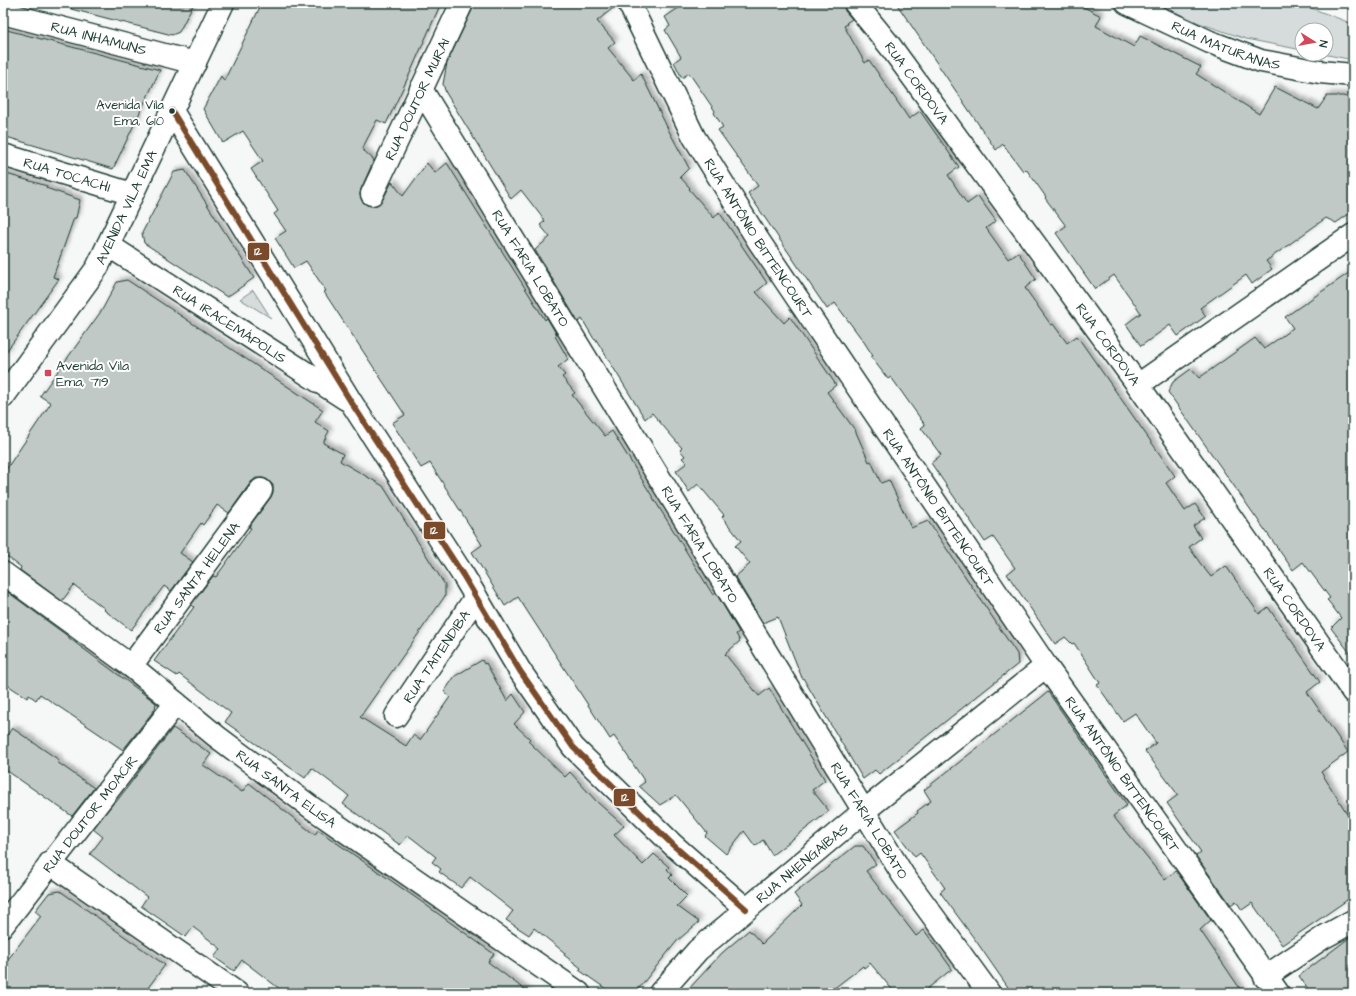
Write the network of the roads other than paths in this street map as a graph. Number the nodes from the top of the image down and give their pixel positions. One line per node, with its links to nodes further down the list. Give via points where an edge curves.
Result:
1 (223, 3): 7 (street, AVENIDA VILA EMA)
2 (462, 3): 9 (street, RUA DOUTOR MURAI)
3 (629, 3): 23 (street, RUA ANTÔNIO BITTENCOURT, via 694,137 758,240)
4 (856, 3): 16 (street, RUA CORDOVA)
5 (1127, 3): 8 (street, RUA MATURANAS, via 1210,42 1261,62)
6 (3, 12): 7 (street, RUA INHAMUNS)
7 (195, 62): 10 (street, AVENIDA VILA EMA)
8 (1353, 75)
9 (421, 89): 13 (street, RUA DOUTOR MURAI); 27 (street, RUA FARIA LOBATO)
10 (172, 111): 12 (street, AVENIDA VILA EMA); 18 (street)
11 (3, 155): 12 (street, RUA TOCACHI)
12 (132, 194): 15 (street, AVENIDA VILA EMA)
13 (372, 194)
14 (1353, 235): 16 (street)
15 (108, 246): 17 (street, AVENIDA VILA EMA, via 97,268); 18 (street, RUA IRACEMÁPOLIS)
16 (1138, 385): 24 (street, RUA CORDOVA)
17 (3, 397)
18 (351, 402): 21 (street)
19 (261, 490): 22 (street, RUA SANTA HELENA)
20 (3, 573): 22 (street, RUA SANTA ELISA)
21 (476, 597): 26 (street, RUA TAITENDIBA); 29 (street, via 520,670 573,747 673,845)
22 (131, 666): 25 (street, RUA SANTA ELISA)
23 (1046, 666): 27 (street, RUA NHENGAÍBAS); 32 (street, RUA ANTÔNIO BITTENCOURT)
24 (1353, 692)
25 (176, 703): 28 (street, RUA DOUTOR MOACIR); 34 (street, RUA SANTA ELISA, via 312,808)
26 (396, 716)
27 (864, 811): 29 (street, RUA NHENGAÍBAS); 36 (street, RUA FARIA LOBATO, via 903,874)
28 (50, 863): 31 (street, RUA DOUTOR MOACIR); 33 (street)
29 (746, 909): 35 (street, RUA NHENGAÍBAS, via 698,950)
30 (1353, 921): 32 (street, via 1324,937)
31 (3, 925)
32 (1272, 985)
33 (237, 993)
34 (579, 993)
35 (660, 993)
36 (989, 993)

